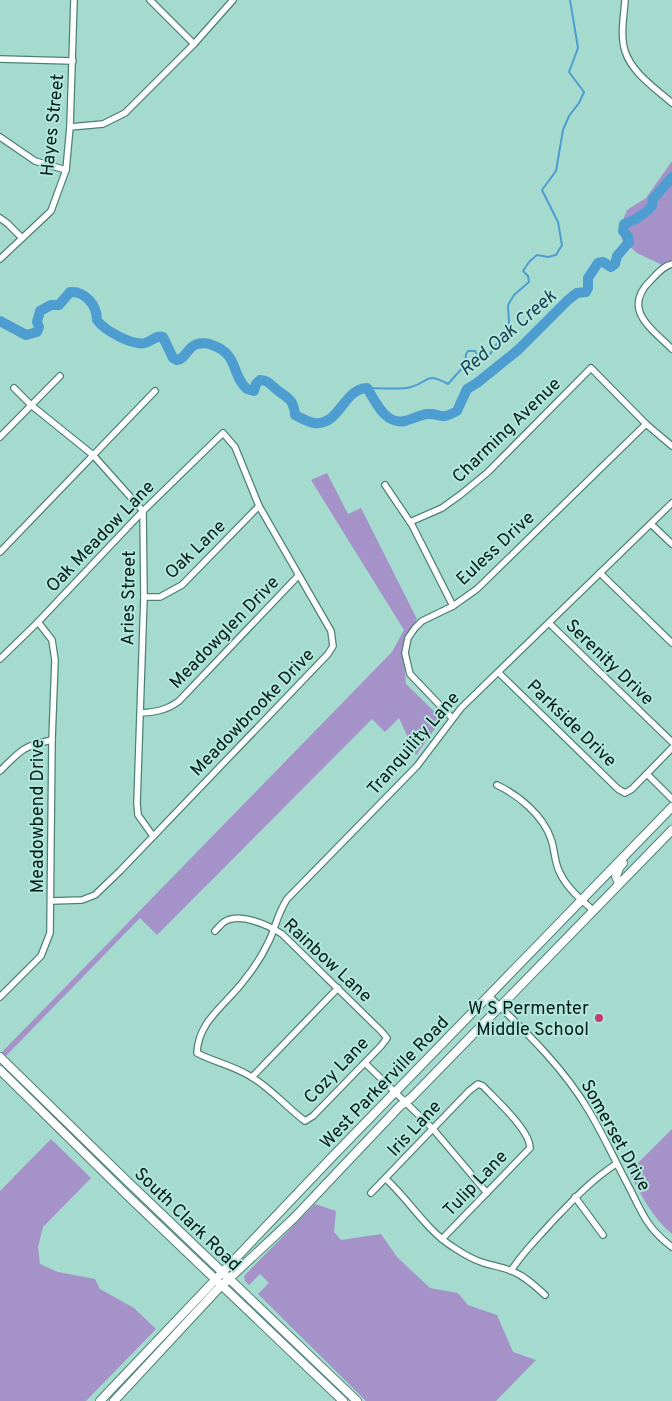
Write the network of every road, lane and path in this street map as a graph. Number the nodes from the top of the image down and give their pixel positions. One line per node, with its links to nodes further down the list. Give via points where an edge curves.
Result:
1 (74, 0): 7 (street, Hayes Street)
2 (150, 0): 5 (street)
3 (233, 0): 5 (street)
4 (625, 0): 8 (street, via 625,50 632,65)
5 (194, 44): 9 (street, via 126,113 103,124)
6 (0, 58): 7 (street)
7 (73, 61): 9 (street, Hayes Street)
8 (672, 103)
9 (70, 127): 11 (street, Hayes Street)
10 (0, 137): 11 (street, via 36,161)
11 (66, 170): 13 (street, Hayes Street, via 51,211)
12 (0, 218): 13 (street)
13 (22, 238): 14 (street, Hayes Street)
14 (0, 259)
15 (672, 264): 16 (street, via 666,265 646,285 637,304 645,323)
16 (672, 349)
17 (60, 376): 20 (street)
18 (14, 388): 20 (street)
19 (155, 391): 25 (street)
20 (31, 405): 23 (street); 25 (street)
21 (646, 424): 24 (street); 30 (street, Charming Avenue, via 591,368 488,472 442,508); 37 (street, Euless Drive, via 477,589)
22 (223, 433): 28 (street, Meadowbrooke Drive, via 235,448); 29 (street, Oak Meadow Lane)
23 (0, 437)
24 (672, 446)
25 (94, 455): 29 (street); 33 (street)
26 (385, 485): 30 (street)
27 (672, 503): 31 (street, Tranquility Lane)
28 (259, 506): 35 (street, Meadowbrooke Drive); 36 (street, Oak Lane, via 182,585 160,597)
29 (144, 511): 36 (street, Aries Street); 38 (street, Oak Meadow Lane)
30 (410, 522): 37 (street)
31 (651, 524): 32 (street); 34 (street, Tranquility Lane)
32 (672, 544)
33 (0, 552)
34 (600, 573): 39 (street, Tranquility Lane); 40 (street)
35 (298, 576): 43 (street, Meadowglen Drive, via 180,701 159,712); 55 (street, Meadowbrooke Drive, via 331,631 333,646)
36 (144, 597): 43 (street, Aries Street)
37 (452, 606): 44 (street, Euless Drive, via 422,621 408,638 405,653 410,674)
38 (38, 622): 41 (street, Oak Meadow Lane); 45 (street, Meadowbend Drive, via 54,645)
39 (549, 623): 42 (street, Tranquility Lane); 46 (street, Serenity Drive)
40 (672, 643)
41 (0, 659)
42 (498, 673): 44 (street, Tranquility Lane); 49 (street, Parkside Drive, via 618,789 625,793)
43 (141, 713): 55 (street, Aries Street, via 138,815)
44 (452, 718): 60 (street, Tranquility Lane, via 425,758 287,899)
45 (52, 740): 48 (street, via 20,751); 58 (street, Meadowbend Drive)
46 (672, 742)
47 (672, 748): 49 (street)
48 (0, 771)
49 (647, 774): 51 (street)
50 (496, 785): 57 (street, via 512,792 539,818 551,839 559,872)
51 (672, 799)
52 (672, 807): 54 (main road, West Parkerville Road)
53 (672, 830): 56 (main road, West Parkerville Road)
54 (646, 834): 56 (main road, via 619,868 616,876); 57 (main road, West Parkerville Road)
55 (153, 836): 58 (street, Meadowbrooke Drive, via 94,895 82,900)
56 (619, 884): 59 (main road, West Parkerville Road)
57 (582, 900): 59 (street); 64 (main road, West Parkerville Road)
58 (51, 901): 63 (street, Meadowbend Drive, via 50,933 41,956)
59 (594, 910): 65 (main road, West Parkerville Road)
60 (274, 929): 61 (street, Rainbow Lane, via 258,922 235,919 224,922); 62 (street, Rainbow Lane); 71 (street, Tranquility Lane, via 266,948 243,982 203,1027 197,1044 197,1053)
61 (215, 931)
62 (338, 988): 66 (street, Rainbow Lane); 71 (street)
63 (1, 993)
64 (489, 996): 65 (street, Somerset Drive); 72 (main road, West Parkerville Road)
65 (500, 1007): 73 (main road, West Parkerville Road); 76 (street, Somerset Drive, via 549,1055 564,1075 589,1111)
66 (387, 1038): 68 (street, Cozy Lane)
67 (0, 1057): 69 (main road, South Clark Road)
68 (364, 1063): 71 (street, Cozy Lane, via 305,1121); 72 (street)
69 (9, 1065): 70 (main road); 85 (main road, South Clark Road)
70 (1, 1071): 86 (main road, South Clark Road, via 129,1198)
71 (252, 1077)
72 (395, 1092): 73 (street); 85 (main road, West Parkerville Road)
73 (405, 1102): 74 (street); 87 (main road, West Parkerville Road, via 294,1218)
74 (433, 1129): 75 (street, Iris Lane, via 478,1084 506,1110); 77 (street, Iris Lane); 78 (street)
75 (530, 1148): 78 (street, Tulip Lane)
76 (616, 1164): 80 (street, via 594,1178); 83 (street, Somerset Drive, via 642,1216)
77 (386, 1179): 79 (street, Iris Lane); 82 (street)
78 (487, 1192): 82 (street, Tulip Lane)
79 (372, 1193)
80 (575, 1197): 81 (street); 84 (street)
81 (603, 1235)
82 (442, 1239): 84 (street, via 479,1261)
83 (672, 1247)
84 (511, 1270): 89 (street)
85 (223, 1272): 86 (main road, West Parkerville Road); 87 (main road, South Clark Road)
86 (217, 1279): 88 (main road, South Clark Road); 90 (main road, West Parkerville Road)
87 (230, 1279): 88 (main road, West Parkerville Road); 93 (main road, South Clark Road)
88 (223, 1285): 91 (main road, West Parkerville Road); 92 (main road, South Clark Road)
89 (545, 1295)
90 (100, 1401)
91 (114, 1401)
92 (343, 1401)
93 (357, 1401)

